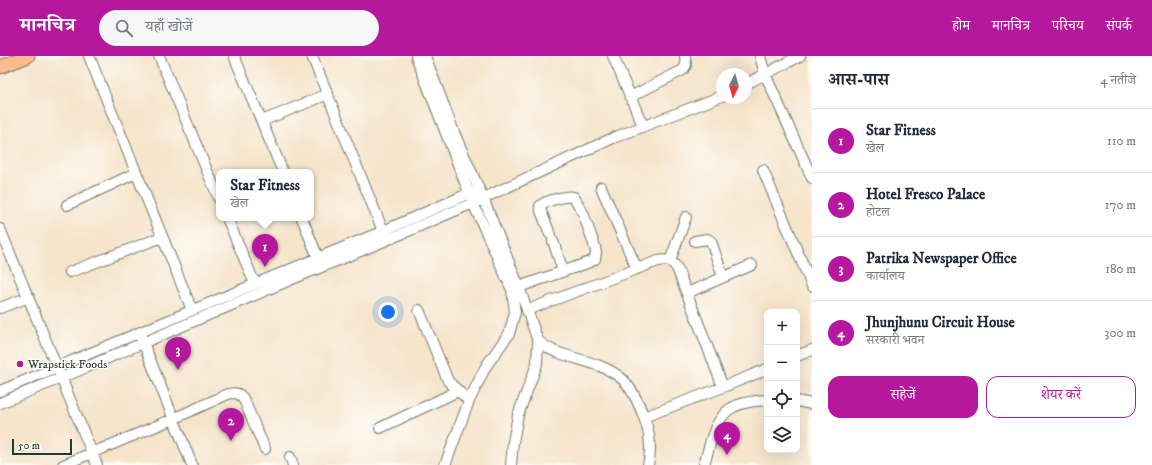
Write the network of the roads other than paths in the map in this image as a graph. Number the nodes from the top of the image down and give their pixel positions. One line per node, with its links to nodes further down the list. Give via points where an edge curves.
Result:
1 (28, 56): 12 (main road)
2 (89, 56): 22 (street)
3 (159, 56): 25 (street)
4 (234, 56): 18 (street)
5 (312, 56): 15 (street)
6 (416, 56): 27 (street)
7 (425, 56): 26 (street, via 455,135)
8 (613, 56): 16 (street)
9 (685, 56): 16 (street, via 686,65 683,70)
10 (760, 56): 13 (street)
11 (800, 56): 13 (street)
12 (0, 68)
13 (765, 74): 14 (street); 23 (street)
14 (752, 81)
15 (328, 94): 18 (street); 33 (street)
16 (630, 97): 19 (street)
17 (716, 98): 19 (street)
18 (262, 121): 20 (street)
19 (643, 126): 26 (street)
20 (282, 169)
21 (763, 170): 45 (street)
22 (136, 173): 28 (street); 34 (street)
23 (812, 178)
24 (601, 187): 40 (street)
25 (216, 191)
26 (481, 193): 27 (street); 46 (street)
27 (471, 198): 33 (street); 53 (street); 63 (street, via 512,290 515,312 509,334 486,366)
28 (67, 205)
29 (686, 217): 38 (street)
30 (228, 221): 44 (street)
31 (303, 221): 37 (street)
32 (0, 229): 36 (street)
33 (383, 231): 37 (street)
34 (162, 237): 42 (street); 50 (street)
35 (695, 241): 43 (street, via 711,241)
36 (3, 244): 48 (street)
37 (318, 258): 44 (street)
38 (670, 260): 40 (street); 47 (street, via 677,268)
39 (752, 265): 43 (street)
40 (637, 268): 52 (street)
41 (563, 271): 41 (street, via 540,206 572,196 583,213 596,256 590,262); 46 (street)
42 (70, 272)
43 (723, 277): 47 (street)
44 (255, 284): 50 (street)
45 (812, 286)
46 (519, 287): 52 (street)
47 (687, 293): 60 (street)
48 (29, 297): 49 (street); 57 (street)
49 (0, 308)
50 (192, 310): 53 (street)
51 (419, 310): 62 (street, via 448,381)
52 (527, 310): 54 (street)
53 (142, 338): 57 (street); 59 (street); 69 (street)
54 (538, 341): 68 (street, via 555,352 605,369 620,378 636,398); 77 (street, via 537,364 518,415)
55 (812, 350): 56 (street)
56 (800, 355)
57 (57, 367): 59 (street); 61 (street)
58 (764, 370): 60 (street)
59 (61, 378): 66 (street); 72 (street)
60 (723, 387): 68 (street)
61 (0, 391)
62 (458, 391): 63 (street); 70 (street)
63 (469, 401): 76 (street)
64 (764, 401): 79 (street, via 726,411 715,426)
65 (800, 402): 67 (street)
66 (0, 403)
67 (812, 404)
68 (644, 417): 78 (street, via 651,447)
69 (173, 419): 71 (street, via 228,394 237,393 244,400); 72 (street); 75 (street)
70 (380, 428)
71 (265, 449)
72 (92, 453): 73 (street); 74 (street)
73 (63, 465)
74 (97, 465)
75 (192, 465)
76 (445, 465)
77 (511, 465)
78 (648, 465)
79 (704, 465)

